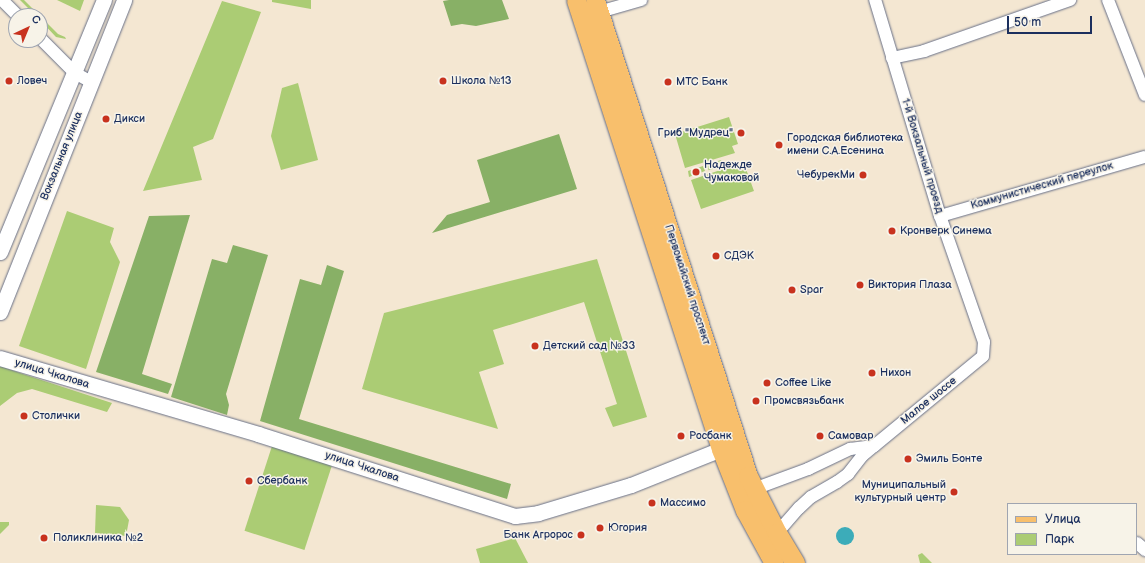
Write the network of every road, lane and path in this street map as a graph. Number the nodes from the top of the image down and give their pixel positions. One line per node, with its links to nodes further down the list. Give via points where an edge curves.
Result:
1 (2, 0): 10 (street)
2 (104, 0): 13 (street, Вокзальная улица)
3 (124, 0): 14 (street, Вокзальная улица)
4 (576, 0): 23 (main road, Первомайский проспект)
5 (642, 0): 9 (street)
6 (875, 0): 12 (street, 1-й Вокзальный проезд)
7 (1070, 0): 12 (street, via 924,51)
8 (1108, 0): 15 (street)
9 (597, 6): 24 (main road, Первомайский проспект)
10 (10, 8)
11 (48, 46): 13 (street)
12 (892, 58): 17 (street, 1-й Вокзальный проезд)
13 (75, 73): 14 (street); 18 (street, Вокзальная улица)
14 (92, 82): 19 (street, Вокзальная улица)
15 (1145, 95)
16 (1145, 157): 17 (street, Коммунистический переулок)
17 (940, 216): 20 (street, 1-й Вокзальный проезд, via 984,342)
18 (0, 252)
19 (0, 312)
20 (983, 356): 22 (street, Малое шоссе)
21 (0, 358): 23 (street, улица Чкалова, via 258,434 515,516 538,513 631,485)
22 (874, 446): 24 (street, via 850,449 808,469); 25 (street, Малое шоссе, via 848,474 803,504)
23 (722, 449): 26 (main road, Первомайский проспект, via 745,510)
24 (754, 489): 25 (main road, Первомайский проспект)
25 (777, 533): 27 (main road, Первомайский проспект)
26 (774, 563)
27 (795, 563)

